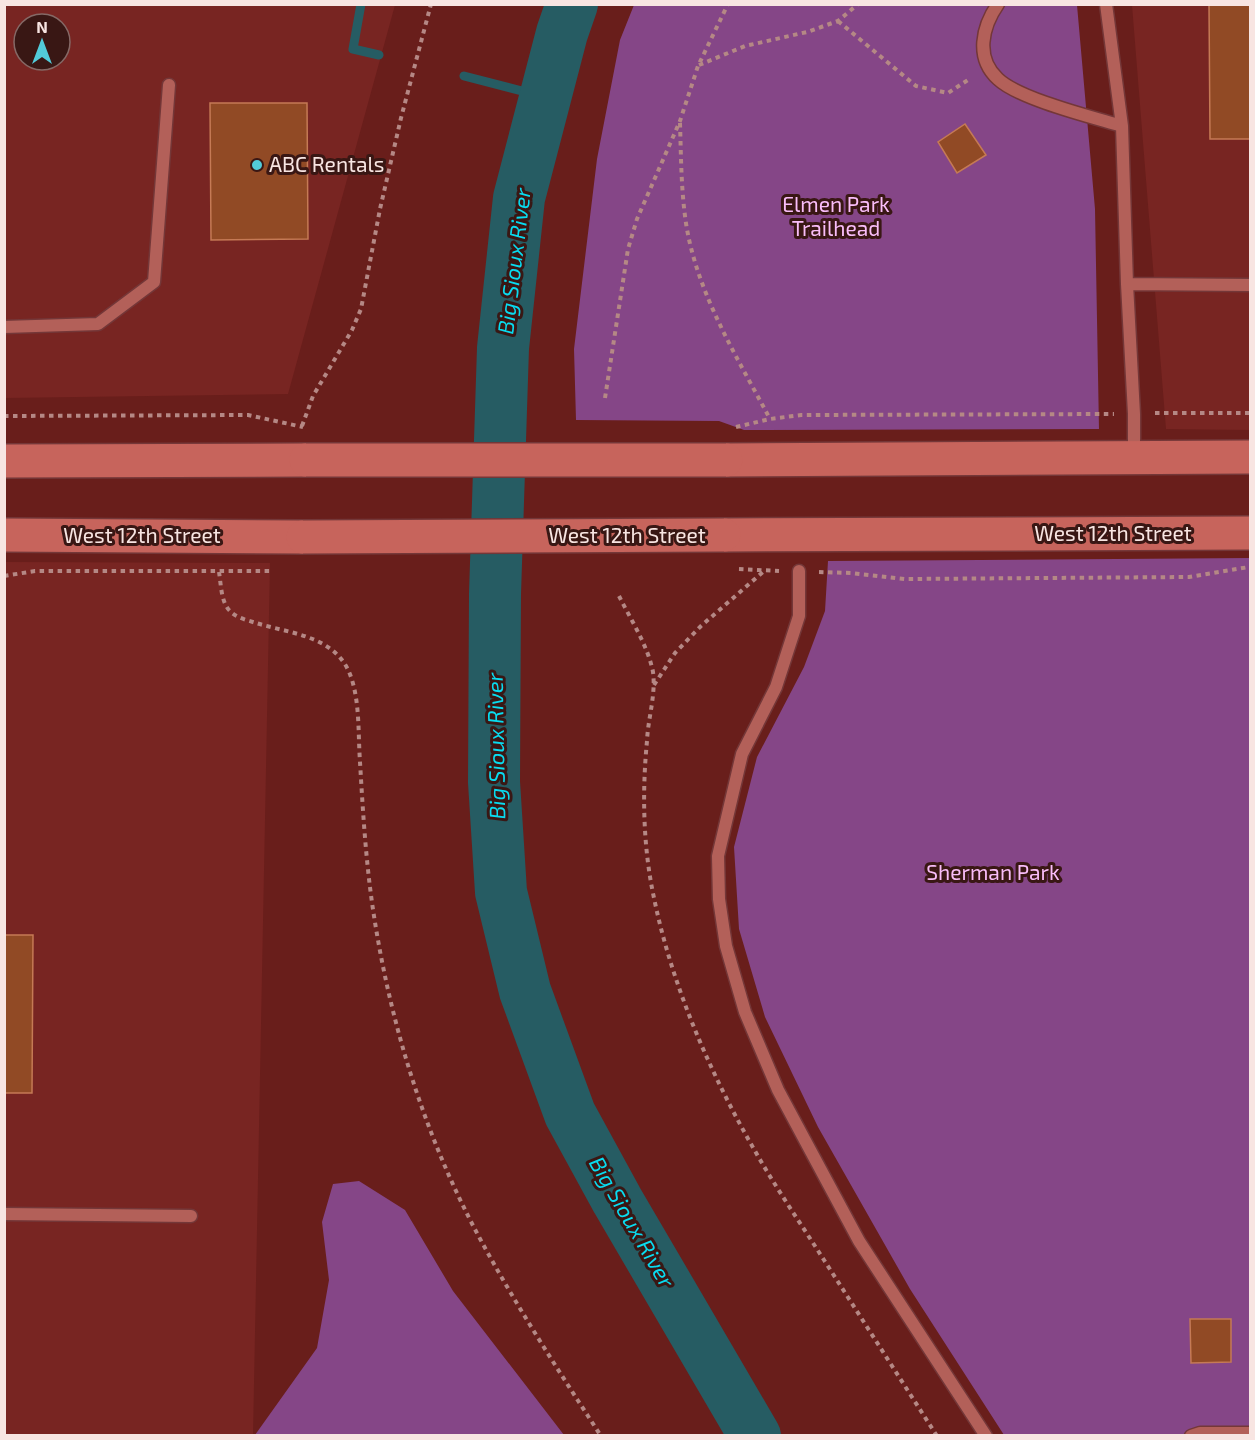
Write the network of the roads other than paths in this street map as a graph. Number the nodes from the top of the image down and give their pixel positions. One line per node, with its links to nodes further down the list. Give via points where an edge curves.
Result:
1 (998, 4): 4 (lane, via 984,30 982,47 998,80 1020,93)
2 (1106, 4): 4 (lane)
3 (169, 85): 7 (lane, via 154,282 98,324)
4 (1122, 126): 5 (lane)
5 (1127, 284): 6 (lane); 8 (lane)
6 (1251, 285)
7 (4, 327)
8 (1134, 458): 9 (main road); 10 (main road, bridge, via 726,445 306,460)
9 (1251, 458)
10 (4, 461)
11 (1251, 533): 12 (main road, West 12th Street, bridge)
12 (4, 535)
13 (800, 572): 17 (lane, via 800,616 776,687 741,754 718,856 726,946 745,1012 778,1090 859,1241)
14 (4, 1214): 15 (lane)
15 (191, 1216)
16 (1251, 1433): 18 (lane)
17 (986, 1436)
18 (1191, 1436)

